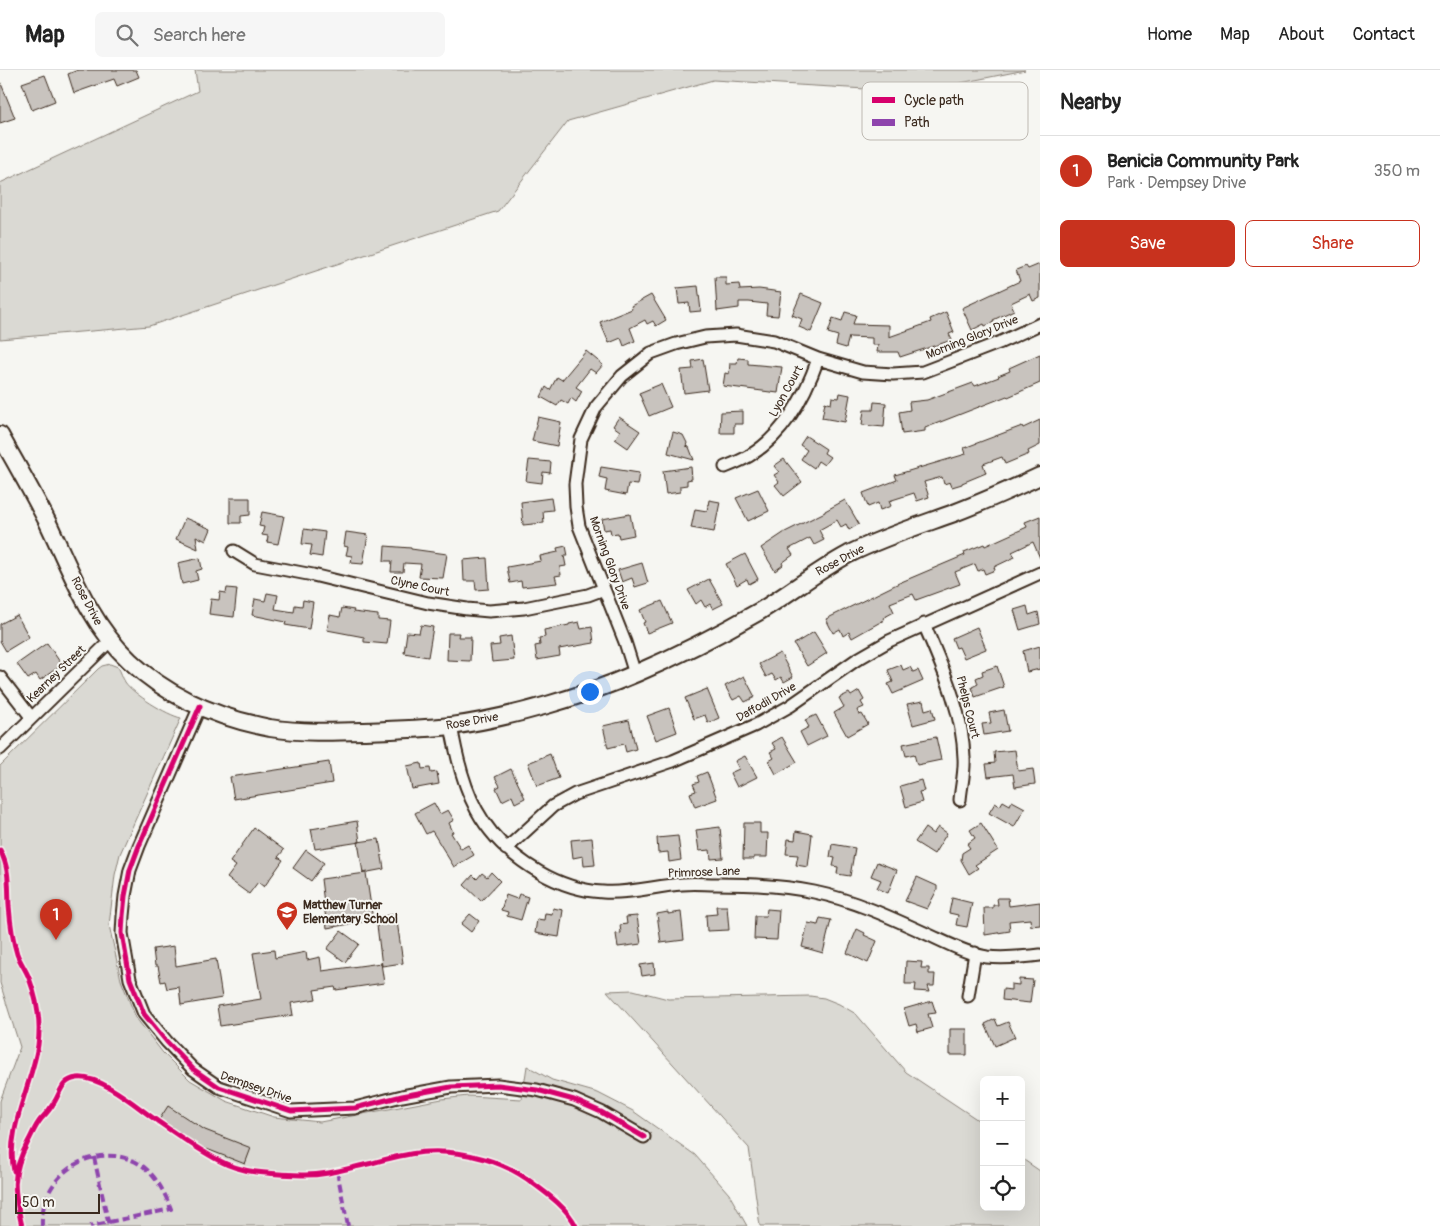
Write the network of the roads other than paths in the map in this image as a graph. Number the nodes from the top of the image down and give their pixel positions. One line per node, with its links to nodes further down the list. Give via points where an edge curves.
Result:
1 (1040, 324): 2 (street, Morning Glory Drive, via 923,372 863,372)
2 (818, 359): 4 (street, Lyon Court, via 810,382 786,422 770,441); 8 (street, Morning Glory Drive, via 774,341 736,335 705,337 651,353 622,376 596,407 580,439 577,456 579,526)
3 (0, 435): 10 (main road, Rose Drive, via 46,519 84,599)
4 (725, 467)
5 (1040, 476): 11 (main road, Rose Drive, via 864,547 822,568 754,614)
6 (234, 551): 8 (street, Clyne Court, via 255,564 466,609 524,608)
7 (1040, 573): 9 (street, Daffodil Drive)
8 (604, 589): 11 (street, Morning Glory Drive)
9 (924, 624): 17 (street, Phelps Court, via 945,672 963,738); 18 (street, Daffodil Drive, via 856,660 790,706 756,725 673,761 597,786 553,806)
10 (111, 640): 13 (main road, Rose Drive, via 152,680); 14 (street, Kearney Street)
11 (635, 674): 15 (main road, Rose Drive, via 538,707)
12 (0, 676): 14 (street)
13 (200, 706): 15 (main road, Rose Drive, via 270,728 300,731 379,731); 22 (street, Dempsey Drive, via 130,870 122,916 130,980 144,1014 193,1069 219,1087 292,1111 355,1108 451,1087 498,1085 537,1090 574,1100)
14 (31, 717): 16 (street, Kearney Street)
15 (451, 726): 18 (street, Primrose Lane, via 466,786 485,827)
16 (0, 749)
17 (960, 800)
18 (506, 849): 19 (street, Primrose Lane, via 554,881 582,890 640,891 682,884 764,884 813,892 848,900)
19 (975, 953): 20 (street, Primrose Lane, via 987,957); 21 (street)
20 (1040, 955)
21 (968, 996)
22 (644, 1137)

